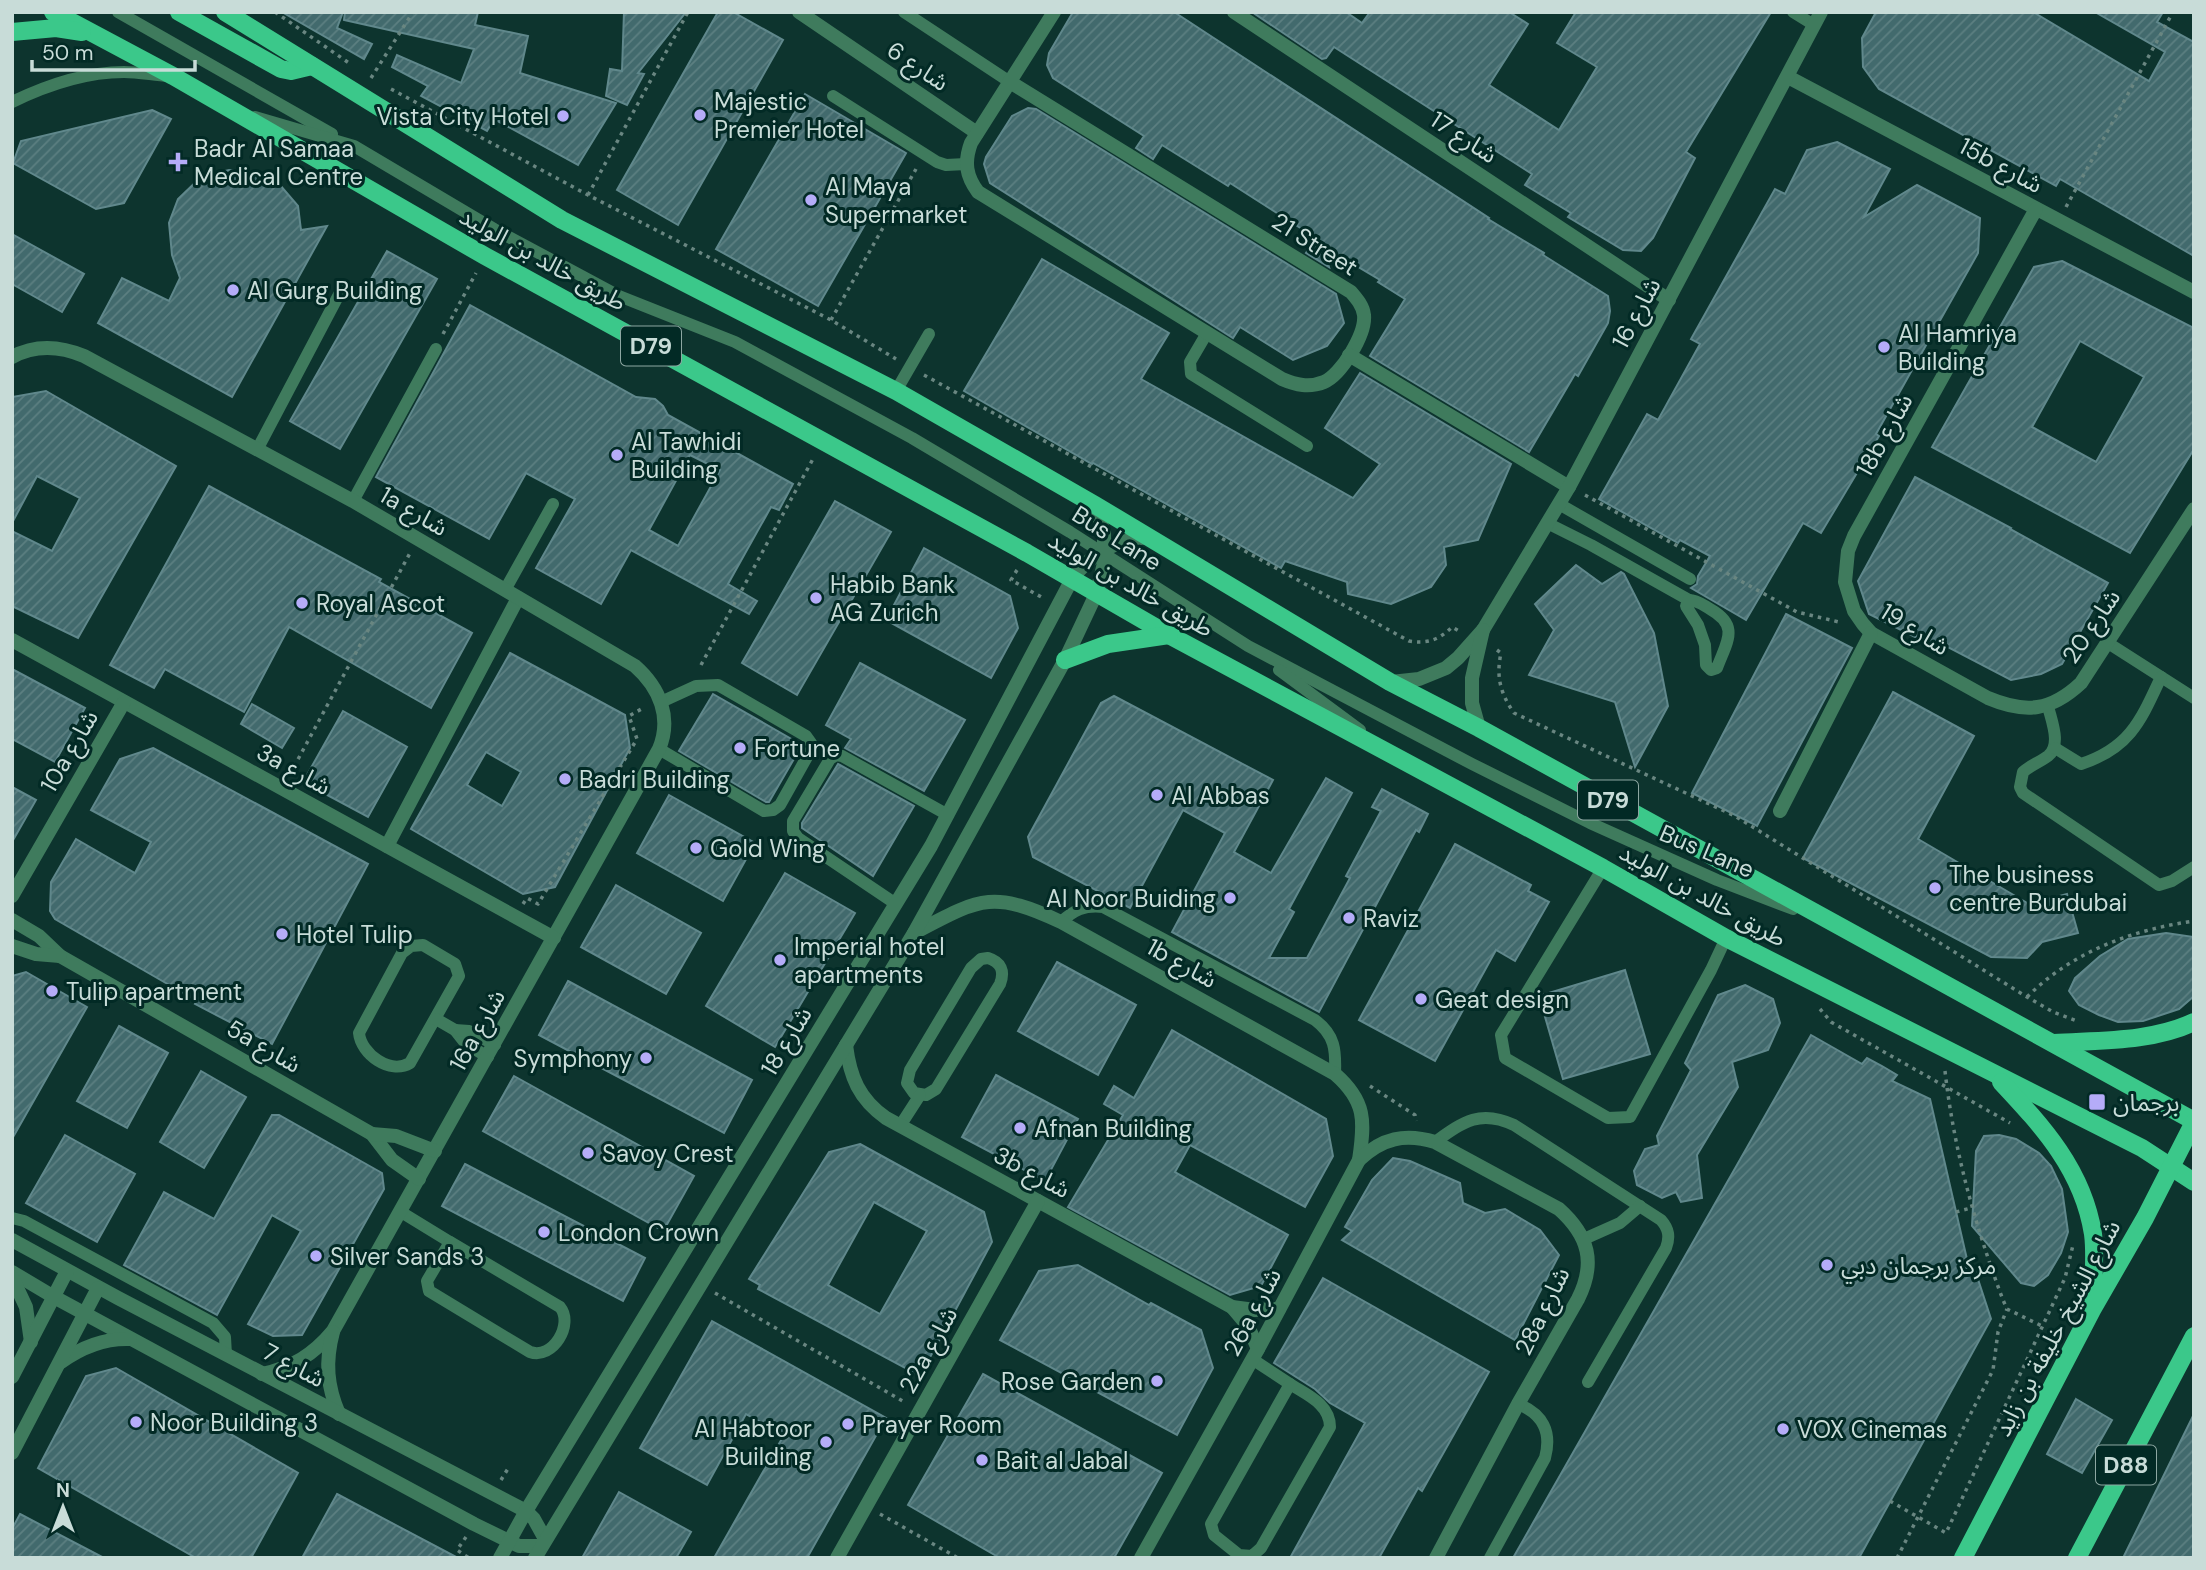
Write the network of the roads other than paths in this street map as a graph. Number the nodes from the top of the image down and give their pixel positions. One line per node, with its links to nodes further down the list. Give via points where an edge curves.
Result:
1 (53, 12): 12 (main road, طريق خالد بن الوليد / D79)
2 (118, 12): 21 (lane)
3 (178, 12): 13 (main road, via 281,69)
4 (225, 12): 13 (main road, طريق خالد بن الوليد / D79)
5 (799, 12): 20 (street, شارع 6)
6 (904, 12): 16 (lane)
7 (1054, 12): 16 (street)
8 (1235, 12): 26 (street, شارع 17)
9 (1793, 12): 10 (lane)
10 (1817, 19): 15 (street, شارع 16)
11 (12, 32): 12 (main road, via 56,29)
12 (99, 37): 14 (main road, طريق خالد بن الوليد / D79)
13 (312, 66): 32 (main road, طريق خالد بن الوليد / D79, via 562,220)
14 (173, 76): 18 (lane, via 123,72 94,76); 19 (main road, طريق خالد بن الوليد / D79)
15 (1788, 77): 23 (street, 15b شارع); 26 (street, شارع 16)
16 (1010, 82): 20 (street); 30 (street, 21 Street, via 1351,292 1364,312 1364,324)
17 (833, 96): 22 (lane, via 924,155 946,165)
18 (12, 102)
19 (231, 110): 21 (lane); 45 (main road, طريق خالد بن الوليد / D79, via 485,256)
20 (977, 134): 22 (street)
21 (354, 146): 44 (lane, Bus Lane, via 619,296 747,349 912,438)
22 (966, 164): 27 (street, 21 Street, via 971,183 987,199)
23 (2036, 209): 25 (street, 15b شارع); 42 (street, 18b شارع)
24 (344, 285): 34 (lane)
25 (2194, 292)
26 (1669, 300): 35 (street, شارع 16)
27 (1207, 333): 30 (street, 21 Street, via 1295,384 1308,386 1334,377); 33 (lane, via 1190,362 1191,374)
28 (929, 334): 32 (lane)
29 (436, 349): 36 (lane)
30 (1349, 355): 35 (street)
31 (12, 357): 34 (street, 1a شارع, via 37,348 69,350)
32 (896, 391): 39 (main road, طريق خالد بن الوليد / D79)
33 (1307, 446)
34 (257, 450): 36 (street, 1a شارع)
35 (1569, 487): 38 (street, شارع 16)
36 (352, 501): 47 (street, 1a شارع)
37 (553, 504): 47 (lane)
38 (1559, 504): 41 (street, شارع 16); 46 (lane)
39 (1095, 505): 43 (main road, طريق خالد بن الوليد / D79); 44 (street, via 1104,533)
40 (2194, 509): 55 (street, شارع 20)
41 (1547, 523): 50 (lane); 53 (street, شارع 16)
42 (1854, 536): 51 (street, شارع 19, via 1845,582 1851,604)
43 (1148, 537): 44 (street, شارع 18, via 1118,542); 59 (main road, طريق خالد بن الوليد / D79)
44 (1103, 551): 45 (street, شارع 18); 48 (street); 56 (lane, Bus Lane)
45 (1072, 579): 48 (main road, طريق خالد بن الوليد / D79); 69 (street, شارع 18)
46 (1690, 579)
47 (505, 590): 49 (street, 1a شارع)
48 (1097, 592): 52 (main road, طريق خالد بن الوليد / D79); 57 (street)
49 (518, 598): 62 (street, 1a شارع, via 635,666 655,686); 70 (street)
50 (1689, 600): 50 (lane, via 1686,606 1702,635 1707,668 1714,669 1729,638 1727,624 1718,614)
51 (1867, 629): 63 (street, شارع 19, via 1988,698 2027,709); 68 (street)
52 (1168, 635): 57 (main road, via 1108,644); 67 (main road, طريق خالد بن الوليد / D79)
53 (1480, 637): 59 (street, شارع 16, via 1433,674); 64 (street, شارع 16, via 1472,678 1472,704)
54 (12, 640): 61 (street, 3a شارع)
55 (2108, 643): 58 (lane); 63 (street, شارع 20, via 2081,683)
56 (1248, 646): 67 (lane); 76 (lane, Bus Lane, via 1590,822 1717,880)
57 (1065, 660): 78 (street)
58 (2161, 677): 60 (lane); 65 (lane, via 2138,726 2107,754 2081,764)
59 (1390, 682): 64 (main road, طريق خالد بن الوليد / D79)
60 (2194, 698)
61 (124, 702): 70 (street, 3a شارع); 73 (street, 10a شارع)
62 (661, 702): 66 (street, via 665,728); 66 (lane, via 696,686 718,685 806,736 812,748 780,805 769,811)
63 (2048, 706): 65 (lane)
64 (1479, 728): 76 (main road, طريق خالد بن الوليد / D79)
65 (2055, 748): 71 (lane, via 2023,772 2020,787 2028,799 2159,886)
66 (659, 749): 79 (street, 16a شارع)
67 (1396, 757): 72 (main road, طريق خالد بن الوليد / D79)
68 (1780, 811)
69 (948, 815): 74 (street, شارع 18); 74 (lane, via 836,755 793,821 798,838)
70 (387, 846): 79 (street, 3a شارع)
71 (2194, 867)
72 (1602, 868): 80 (main road, طريق خالد بن الوليد / D79); 80 (lane, via 1501,1035 1505,1058 1608,1118 1630,1117)
73 (12, 896)
74 (896, 904): 131 (street, شارع 18)
75 (12, 920): 82 (street, 5a شارع)
76 (1826, 920): 85 (main road, طريق خالد بن الوليد / D79)
77 (1060, 922): 78 (street, 1b شارع, via 1013,902 983,902); 88 (street, 1b شارع); 88 (lane, via 1082,907 1103,907 1315,1020 1335,1045)
78 (914, 933): 86 (street)
79 (554, 938): 87 (street, 16a شارع)
80 (1726, 938): 89 (main road, طريق خالد بن الوليد / D79)
81 (12, 946): 82 (street, 5a شارع)
82 (60, 956): 93 (street, 5a شارع)
83 (436, 1019): 83 (lane, via 410,1063 399,1068 368,1052 360,1040 361,1026 402,953 411,946 429,947 458,970 457,983); 87 (lane, via 455,1030 469,1031)
84 (2194, 1022): 85 (main road, via 2153,1035)
85 (2054, 1043): 91 (main road, طريق خالد بن الوليد / D79)
86 (846, 1045): 92 (street, 3b شارع, via 857,1088 874,1110); 133 (street)
87 (491, 1051): 95 (street, 16a شارع)
88 (1335, 1074): 96 (street, 1b شارع, via 1359,1103 1363,1120)
89 (1994, 1074): 97 (main road, طريق خالد بن الوليد / D79); 113 (main road, via 2048,1133 2066,1159 2088,1209 2093,1236)
90 (920, 1096): 90 (lane, via 936,1089 1000,984 1002,971 994,960 975,963 910,1070 907,1083); 92 (lane)
91 (2194, 1121): 97 (main road, شارع الشيخ خليفة بن زايد)
92 (900, 1126): 100 (street, 3b شارع)
93 (372, 1134): 95 (street, 5a شارع, via 396,1136); 98 (street, 5a شارع, via 392,1160)
94 (1435, 1142): 96 (street, 26a شارع, via 1401,1136 1385,1140); 101 (lane, via 1471,1119 1500,1119); 104 (street, 28a شارع, via 1559,1209)
95 (435, 1151): 98 (street, 16a شارع)
96 (1359, 1160): 112 (street, 26a شارع)
97 (2171, 1167): 99 (main road, طريق خالد بن الوليد / D79); 113 (main road, شارع الشيخ خليفة بن زايد)
98 (419, 1179): 102 (street, 16a شارع)
99 (2194, 1182)
100 (1038, 1201): 111 (street, 3b شارع); 135 (street, 22a شارع)
101 (1640, 1206): 104 (lane, via 1620,1223); 126 (lane, via 1665,1224 1668,1243)
102 (401, 1212): 106 (lane); 115 (street, 16a شارع)
103 (12, 1218): 121 (lane, via 213,1323 225,1337)
104 (1584, 1239): 128 (street, 28a شارع, via 1588,1254 1585,1285)
105 (12, 1240): 107 (street, شارع 7)
106 (450, 1241): 106 (lane, via 559,1307 566,1324 548,1351 530,1352 432,1296 427,1281)
107 (67, 1271): 109 (street, شارع 7); 110 (street)
108 (12, 1274): 110 (street); 118 (street, via 26,1307)
109 (98, 1287): 114 (street); 121 (street, شارع 7)
110 (54, 1297): 114 (street); 118 (street)
111 (1232, 1307): 112 (street, 3b شارع); 120 (street, 3b شارع, via 1248,1326)
112 (1279, 1310): 120 (street, 26a شارع)
113 (2092, 1310): 139 (main road, شارع الشيخ خليفة بن زايد)
114 (85, 1313): 117 (street); 122 (street)
115 (333, 1331): 124 (street, 16a شارع, via 295,1364); 129 (street, 16a شارع, via 328,1374)
116 (2194, 1336): 123 (main road, D88)
117 (133, 1339): 122 (street, via 98,1342); 132 (street)
118 (31, 1342): 125 (street)
119 (2194, 1352): 123 (main road)
120 (1255, 1354): 127 (lane); 136 (street, 26a شارع)
121 (226, 1355): 124 (street, شارع 7)
122 (60, 1363): 130 (street)
123 (2175, 1372): 140 (main road, D88)
124 (262, 1374): 129 (street, شارع 7)
125 (12, 1377)
126 (1588, 1382)
127 (1290, 1384): 127 (lane, via 1213,1519 1214,1535 1239,1555 1252,1556 1261,1548 1330,1427 1324,1407)
128 (1518, 1404): 137 (street, 28a شارع); 138 (lane, via 1541,1419 1548,1445)
129 (339, 1415): 131 (street, شارع 7)
130 (12, 1453)
131 (526, 1511): 132 (street, شارع 18); 133 (street, شارع 7, via 534,1519)
132 (509, 1542): 133 (street); 134 (street, شارع 18)
133 (540, 1548)
134 (500, 1558)
135 (837, 1558)
136 (1142, 1558)
137 (1436, 1558)
138 (1490, 1558)
139 (1963, 1558)
140 (2077, 1558)

